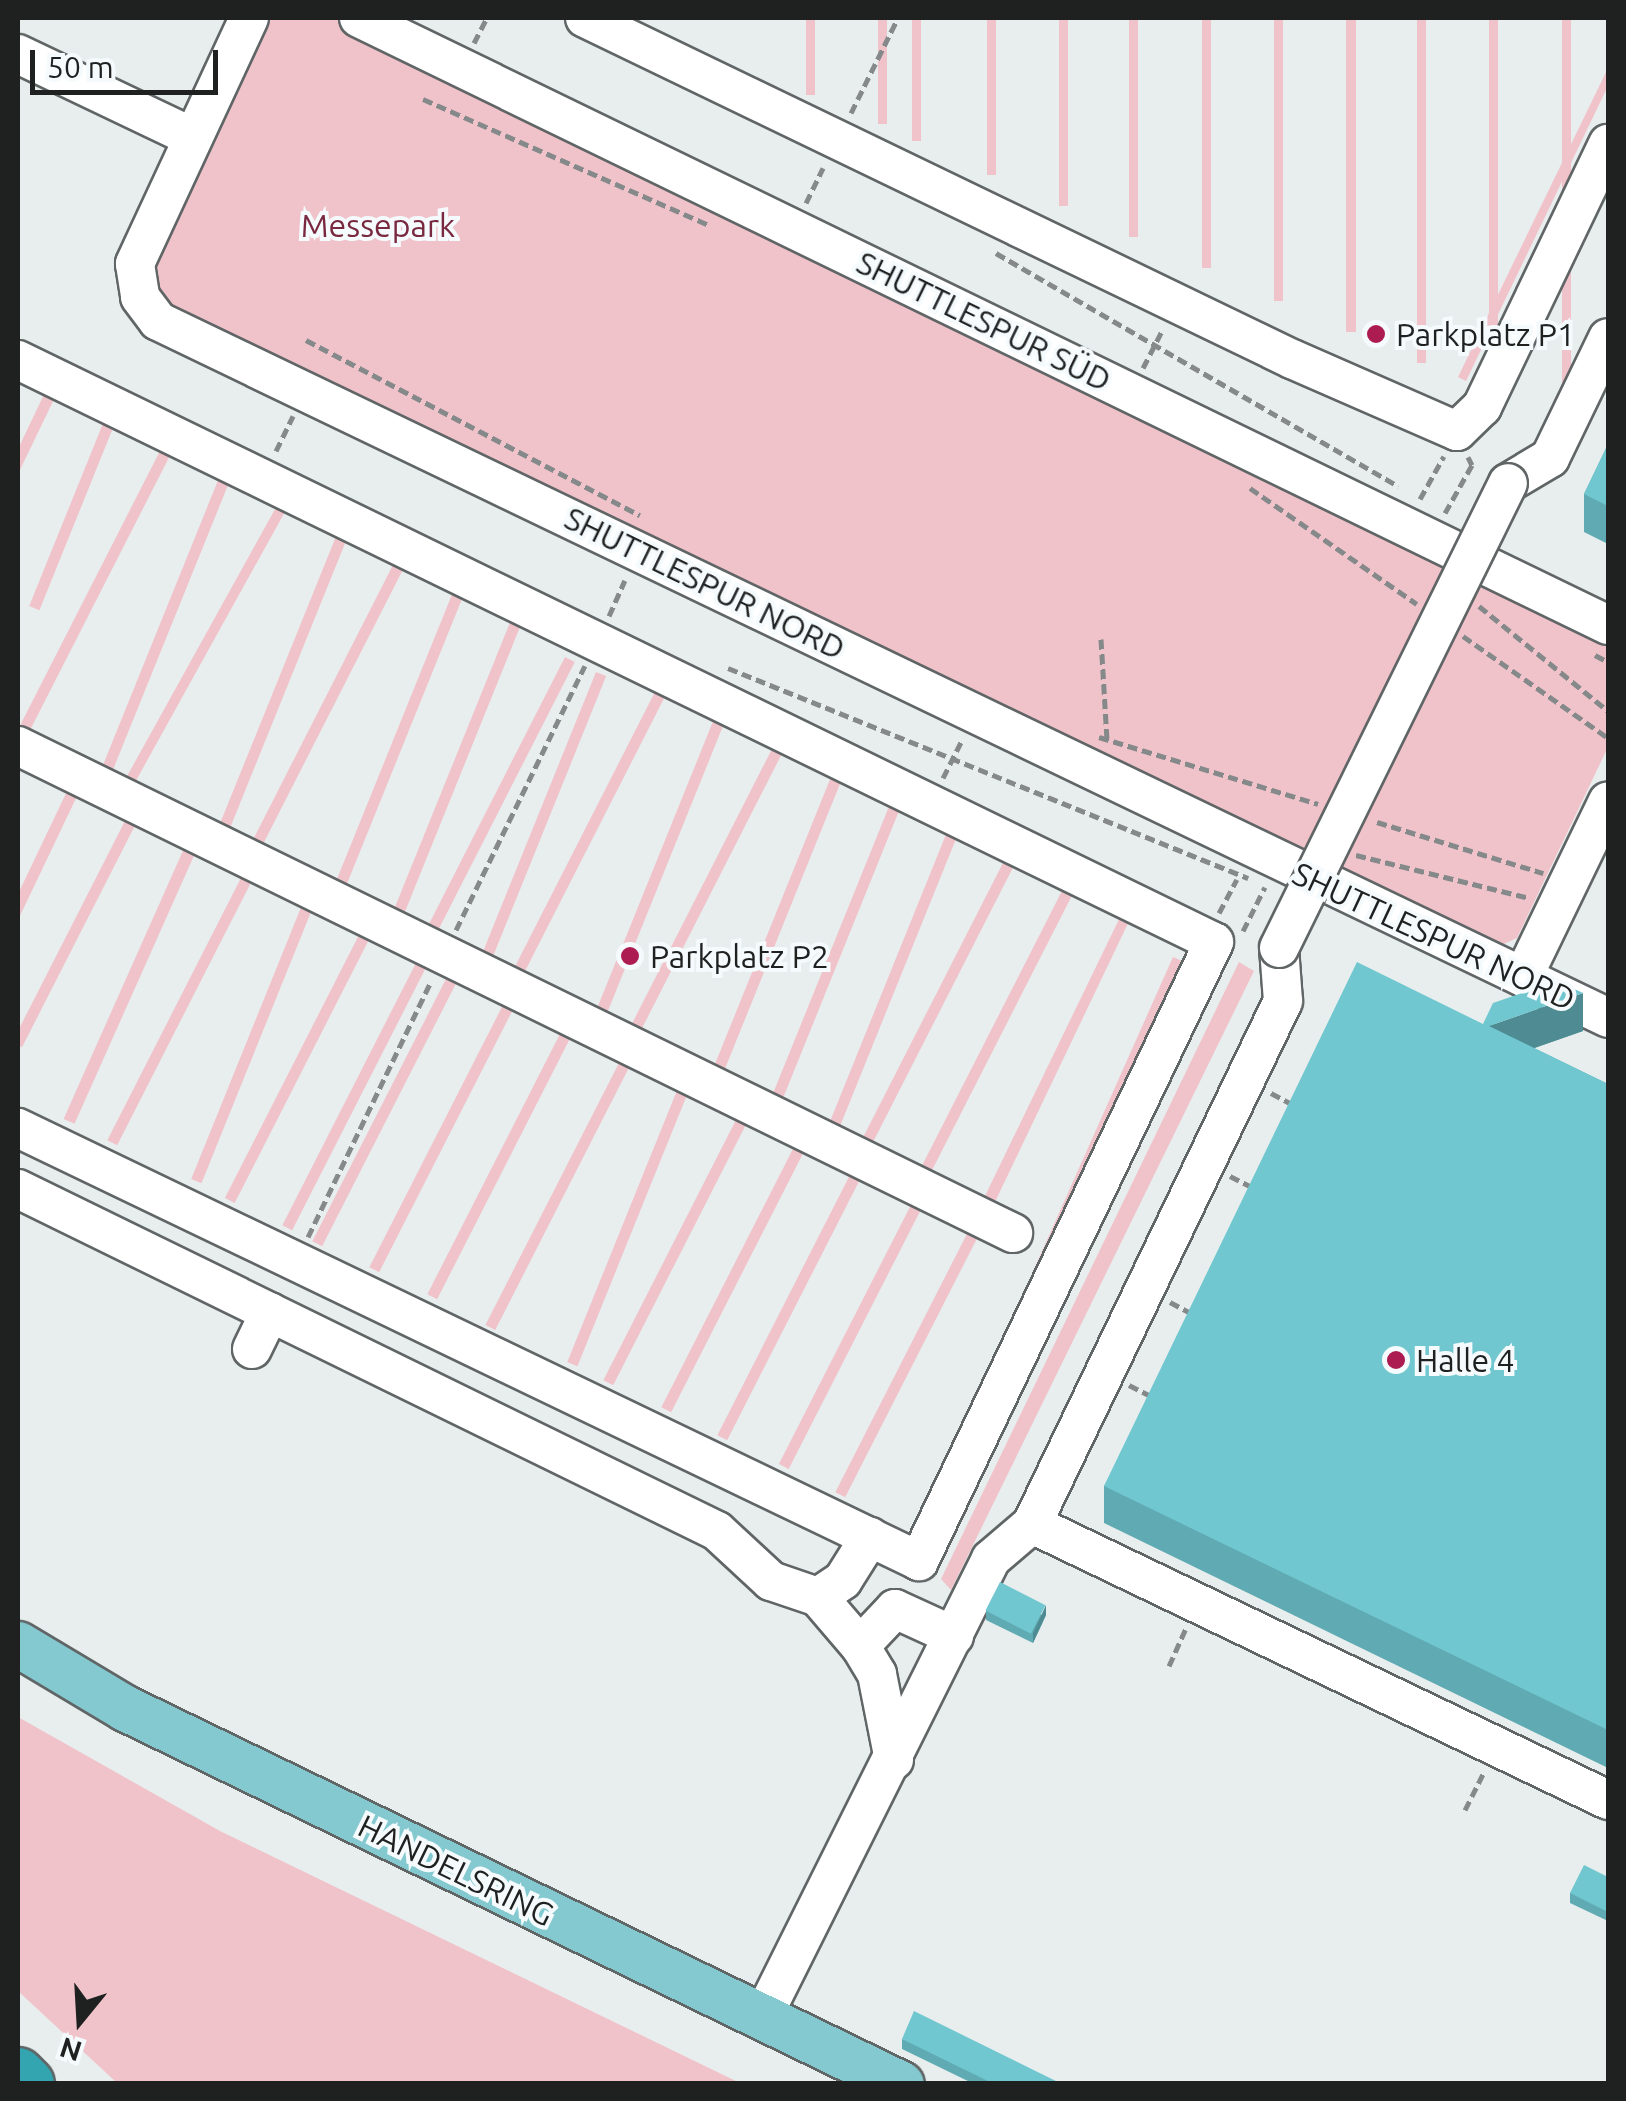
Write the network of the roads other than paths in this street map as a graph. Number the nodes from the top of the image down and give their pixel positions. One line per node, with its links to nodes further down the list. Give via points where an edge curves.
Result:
1 (249, 18): 5 (street)
2 (359, 18): 9 (street, SHUTTLESPUR SÜD, via 1130,393 1439,526)
3 (586, 18): 6 (street, via 1175,303 1458,431 1482,407)
4 (18, 54): 5 (street)
5 (192, 138): 12 (street, SHUTTLESPUR NORD, via 135,264 140,297 158,321 1108,779 1249,866)
6 (1608, 144)
7 (1608, 338): 19 (street, bridge, via 1550,458 1508,483 1280,948 1282,1001)
8 (18, 360): 20 (street, via 1214,942 919,1561)
9 (1608, 625)
10 (18, 746): 16 (street)
11 (1608, 801): 12 (street)
12 (1523, 976): 13 (street, SHUTTLESPUR NORD)
13 (1608, 1018)
14 (18, 1128): 20 (street)
15 (18, 1189): 17 (street)
16 (1013, 1233)
17 (270, 1312): 18 (street); 21 (street, via 717,1531 765,1593)
18 (252, 1349)
19 (1032, 1524): 22 (street, via 990,1559); 26 (street)
20 (870, 1537): 21 (street, via 844,1580)
21 (818, 1596): 24 (street)
22 (959, 1625): 24 (street, via 895,1609); 25 (street)
23 (18, 1644): 27 (main road, HANDELSRING, via 125,1708)
24 (860, 1646): 25 (street, via 877,1674)
25 (894, 1760): 27 (street)
26 (1608, 1800)
27 (762, 2018): 30 (main road, HANDELSRING)
28 (18, 2074): 29 (highway)
29 (28, 2084)
30 (900, 2084)

